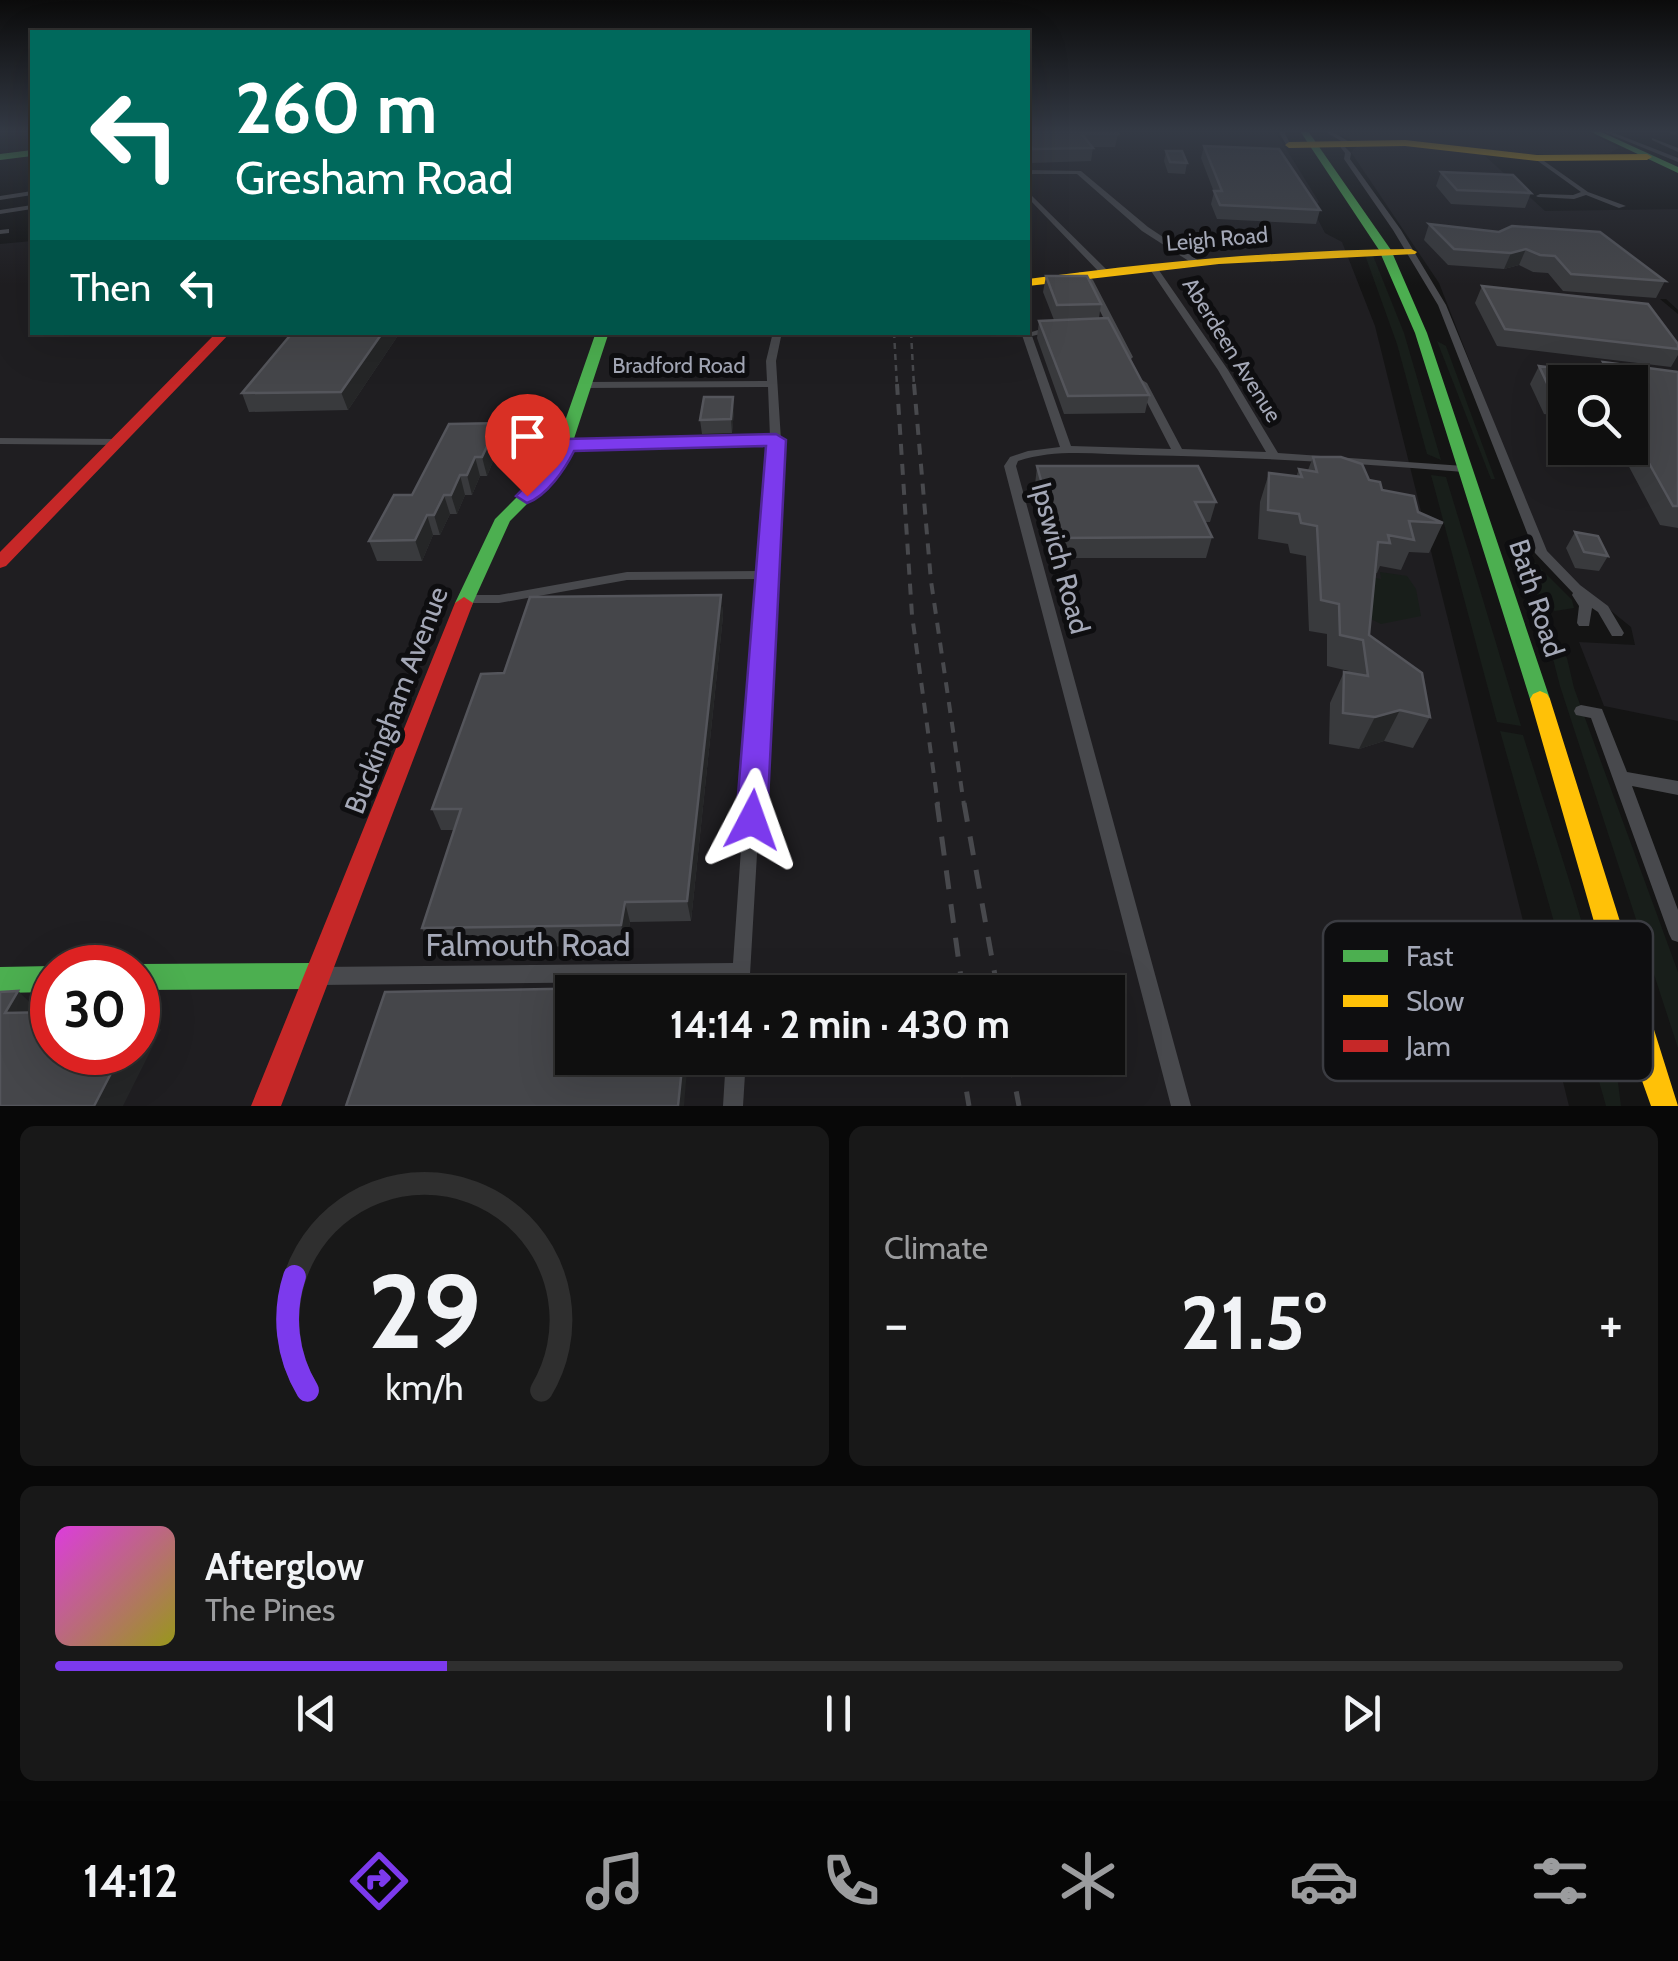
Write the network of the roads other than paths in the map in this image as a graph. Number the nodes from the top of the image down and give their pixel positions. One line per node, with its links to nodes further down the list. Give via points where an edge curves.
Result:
1 (1092, 183): 15 (street, via 1145,230)
2 (1343, 183): 13 (street, Bath Road)
3 (1369, 183): 14 (street)
4 (1572, 183): 5 (street)
5 (1586, 192): 8 (street); 10 (street)
6 (30, 193): 9 (street)
7 (1030, 196): 17 (street)
8 (1540, 196)
9 (0, 198)
10 (1622, 206)
11 (30, 207): 12 (street)
12 (0, 212)
13 (1385, 250): 14 (street, Leigh Road); 15 (street, Leigh Road); 37 (street, Bath Road, via 1421,333)
14 (1411, 252): 40 (street, via 1442,304 1541,553)
15 (1198, 263): 16 (street, Leigh Road)
16 (1153, 268): 17 (street, Leigh Road); 36 (street, Aberdeen Avenue)
17 (1104, 272): 18 (street, Leigh Road)
18 (1082, 274): 19 (street, Leigh Road); 21 (street)
19 (1030, 283)
20 (1096, 328): 21 (street)
21 (1114, 328): 35 (street)
22 (1059, 329): 23 (street)
23 (1030, 334)
24 (223, 335): 32 (street)
25 (602, 335): 29 (street, Buckingham Avenue)
26 (777, 335): 28 (street)
27 (1027, 335): 34 (street)
28 (774, 384): 29 (street, Bradford Road); 30 (street)
29 (585, 385): 33 (street, Buckingham Avenue)
30 (776, 440): 33 (street); 39 (street)
31 (0, 441): 32 (street)
32 (118, 442): 38 (street)
33 (566, 445): 41 (street, Buckingham Avenue, via 556,466 495,531)
34 (1067, 450): 35 (street, Ipswich Road); 59 (street, Ipswich Road, via 1026,454 1010,466)
35 (1178, 452): 36 (street, Ipswich Road)
36 (1274, 456): 37 (street, Ipswich Road)
37 (1464, 469): 47 (street, Bath Road, via 1522,634)
38 (0, 562)
39 (769, 576): 41 (street, via 627,576); 49 (street)
40 (1575, 588): 42 (street, via 1586,606); 43 (street, via 1603,609)
41 (465, 599): 50 (street, Buckingham Avenue)
42 (1584, 623)
43 (1617, 633)
44 (1581, 711): 45 (street, via 1596,713)
45 (1622, 778): 46 (street); 48 (street)
46 (1678, 788)
47 (1607, 921)
48 (1678, 934)
49 (740, 975)
50 (316, 976): 51 (street); 53 (street, Falmouth Road); 57 (street, Buckingham Avenue)
51 (160, 977)
52 (30, 979): 54 (street)
53 (555, 979)
54 (0, 980)
55 (1653, 1071): 60 (street, Bath Road)
56 (735, 1075): 58 (street)
57 (266, 1106)
58 (733, 1106)
59 (1181, 1106)
60 (1666, 1106)

